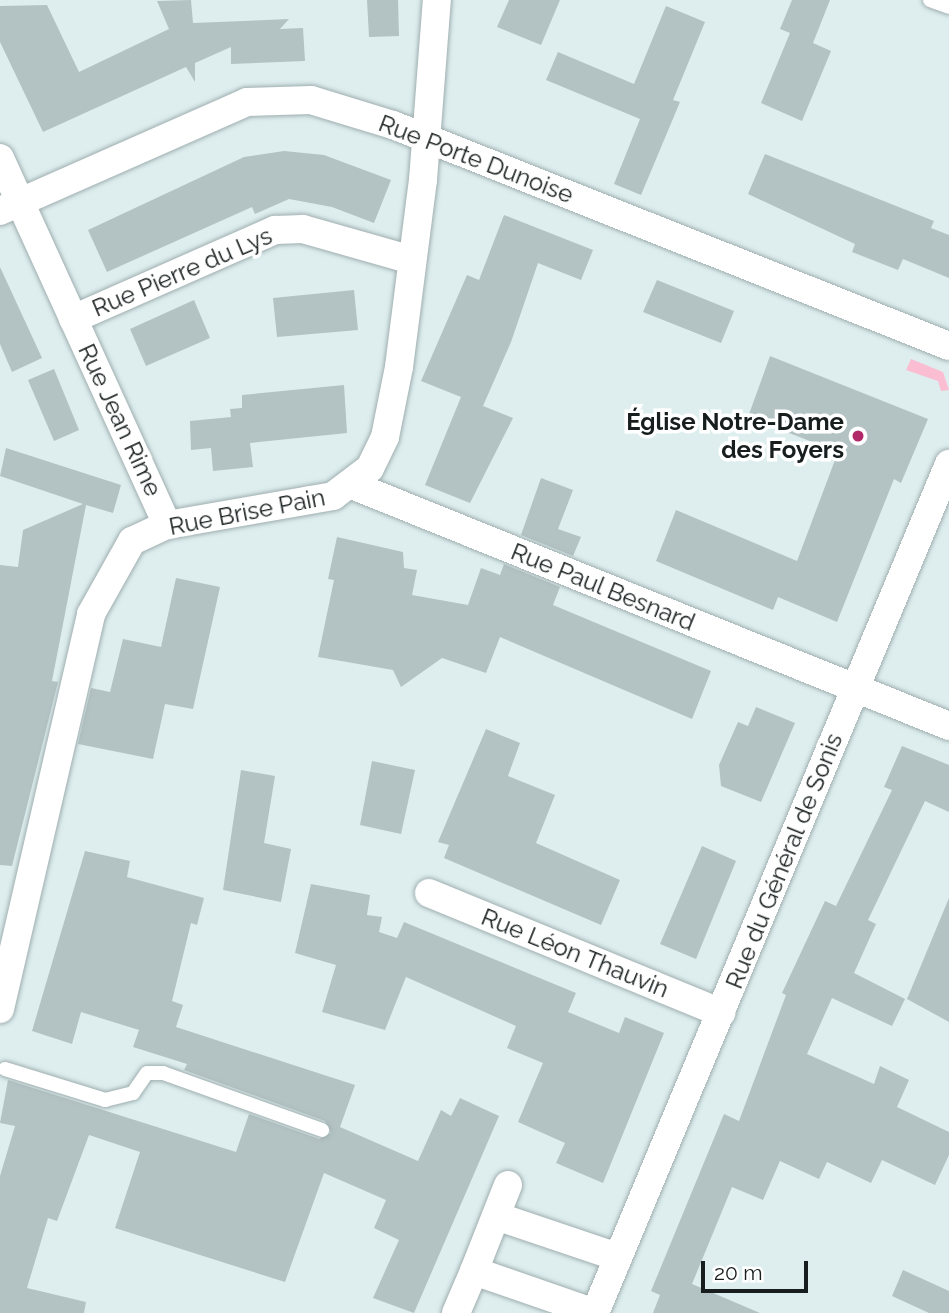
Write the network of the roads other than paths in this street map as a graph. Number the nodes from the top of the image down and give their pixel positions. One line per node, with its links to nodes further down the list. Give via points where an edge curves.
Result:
1 (437, 0): 4 (street, Rue Brise Pain)
2 (930, 0): 3 (lane)
3 (949, 7)
4 (427, 139): 6 (street, Rue Porte Dunoise, via 327,103 266,98 228,110); 7 (street, Rue Brise Pain); 9 (street, Rue Porte Dunoise)
5 (0, 158): 6 (street, Rue Jean Rime)
6 (10, 206): 8 (street, Rue Jean Rime)
7 (412, 260): 8 (street, Rue Pierre du Lys, via 303,229 275,230); 11 (street, Rue Brise Pain, via 384,437 370,468)
8 (73, 318): 12 (street, Rue Jean Rime)
9 (949, 346)
10 (949, 464): 13 (street, Rue du Général de Sonis)
11 (352, 485): 12 (street, Rue Brise Pain, via 319,501); 13 (street, Rue Paul Besnard)
12 (167, 525): 16 (street, Rue Brise Pain, via 132,541 90,614)
13 (856, 687): 14 (street, Rue Paul Besnard); 17 (street, Rue du Général de Sonis)
14 (949, 726)
15 (429, 893): 17 (street, Rue Léon Thauvin)
16 (0, 1009)
17 (721, 1013): 22 (street, Rue du Général de Sonis)
18 (5, 1069): 19 (lane, via 105,1100 133,1093 147,1073 163,1073)
19 (323, 1130)
20 (508, 1185): 21 (street)
21 (496, 1216): 22 (street); 23 (street)
22 (618, 1258): 25 (street, Rue du Général de Sonis)
23 (474, 1271): 24 (street); 25 (street)
24 (456, 1313)
25 (595, 1313)

